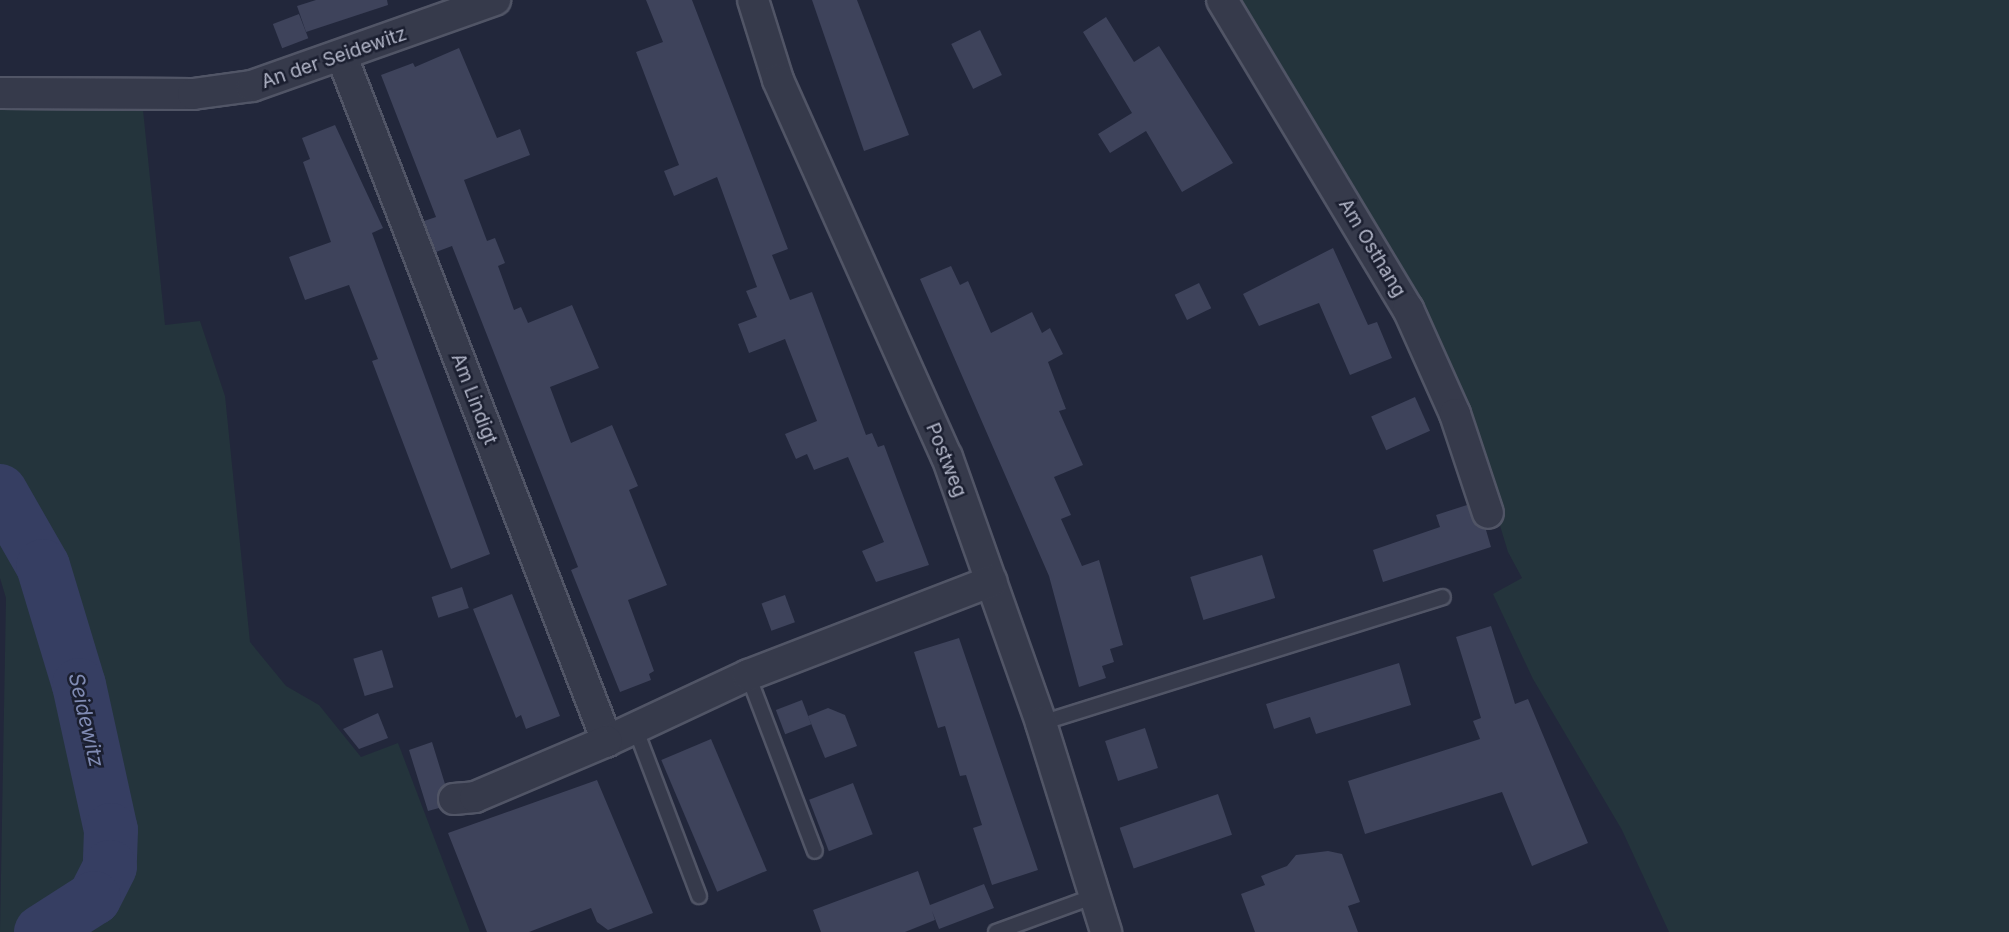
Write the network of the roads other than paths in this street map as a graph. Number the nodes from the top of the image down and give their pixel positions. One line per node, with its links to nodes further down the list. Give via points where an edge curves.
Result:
1 (495, 0): 4 (street, An der Seidewitz)
2 (753, 0): 7 (street, Postweg, via 778,80 947,457)
3 (1222, 0): 6 (street, Am Osthang, via 1408,309 1455,414)
4 (342, 57): 5 (street, An der Seidewitz, via 252,86 193,94); 12 (street, Am Lindigt)
5 (0, 93)
6 (1489, 513)
7 (992, 581): 9 (street); 10 (street, Postweg)
8 (1443, 597): 10 (lane)
9 (748, 676): 11 (street); 14 (lane)
10 (1041, 723): 16 (street, Postweg)
11 (634, 725): 12 (street); 15 (lane)
12 (607, 741): 13 (street, via 475,797)
13 (454, 799)
14 (815, 851)
15 (699, 896)
16 (1095, 896): 17 (lane); 18 (street, Postweg)
17 (996, 932)
18 (1107, 932)

